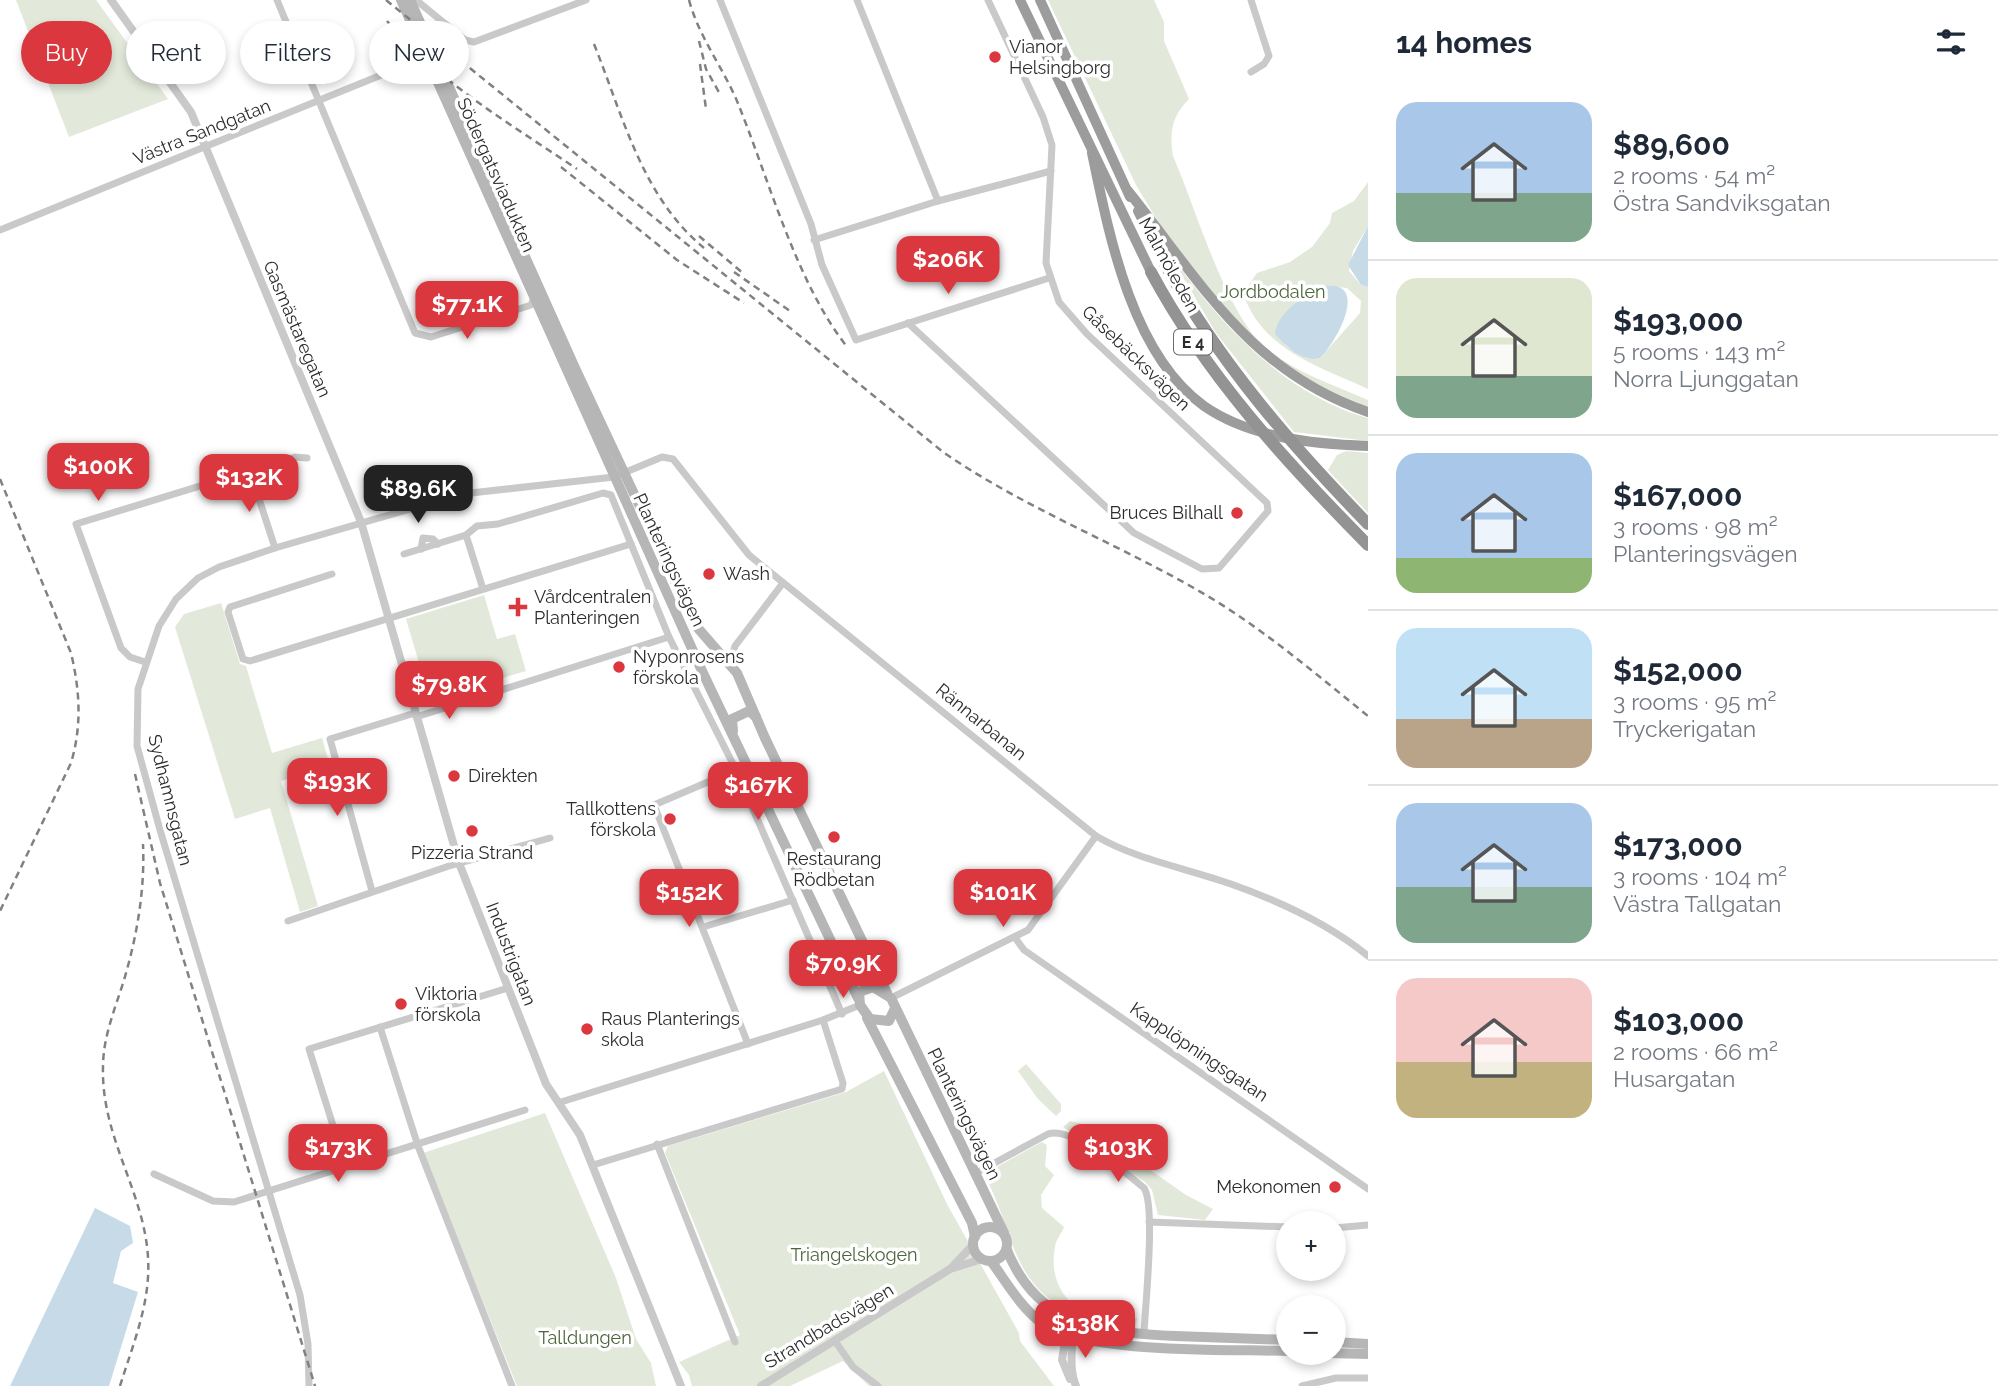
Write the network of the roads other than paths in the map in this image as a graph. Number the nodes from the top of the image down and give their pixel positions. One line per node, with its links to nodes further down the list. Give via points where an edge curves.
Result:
1 (111, 0): 16 (street, Gasmästaregatan, via 184,100)
2 (276, 0): 15 (street)
3 (401, 0): 27 (main road, Södergatsviadukten)
4 (410, 0): 27 (main road, Södergatsviadukten)
5 (416, 0): 13 (street)
6 (586, 0): 13 (street, via 486,40 465,40)
7 (720, 0): 22 (street)
8 (857, 0): 20 (street)
9 (988, 0): 18 (street, Gåsebäcksvägen, via 1048,130)
10 (1020, 0): 17 (highway, Malmöleden / E 4)
11 (1040, 0): 19 (highway, Malmöleden / E 4)
12 (1251, 0): 14 (street, via 1269,56)
13 (423, 4)
14 (1251, 72)
15 (320, 101): 15 (street, Västra Sandgatan, via 415,333 428,338 531,305 534,283 442,81 412,67 401,67); 16 (street, Västra Sandgatan)
16 (206, 148): 21 (street, Västra Sandgatan); 33 (street, Gasmästaregatan)
17 (1091, 153): 24 (highway, Malmöleden / E 4); 29 (highway, via 1124,275 1152,346 1178,383 1222,416 1269,433)
18 (1051, 171): 20 (street); 25 (street, Gåsebäcksvägen)
19 (1128, 191): 23 (highway, Malmöleden / E 4); 28 (highway, via 1203,292 1255,347 1301,381)
20 (938, 201): 22 (street)
21 (0, 230)
22 (814, 240): 26 (street, via 856,340)
23 (1165, 264): 34 (highway, Malmöleden / E 4, via 1250,393)
24 (1151, 272): 37 (highway, Malmöleden / E 4, via 1234,396 1294,468)
25 (1049, 278): 26 (street); 26 (street, Gåsebäcksvägen, via 1059,303 1087,334 1267,503 1268,512 1219,568 1202,569 1134,533)
26 (908, 323)
27 (570, 370): 32 (main road, Södergatsviadukten)
28 (1368, 412)
29 (1368, 446)
30 (307, 458): 31 (street, via 295,457)
31 (250, 471): 38 (street); 45 (street, via 76,524 121,648)
32 (619, 475): 33 (street, Sydhamnsgatan, via 462,494); 41 (street, Rännarbanan, via 662,457 673,459 737,542); 46 (main road, Planteringsvägen, via 696,626); 49 (main road, Planteringsvägen)
33 (360, 522): 38 (street, Sydhamnsgatan); 43 (street, Industrigatan)
34 (1368, 524)
35 (466, 535): 36 (street, Planteringsvägen, via 477,526 608,493); 39 (street); 42 (street)
36 (631, 544): 42 (street); 44 (street, Planteringsvägen)
37 (1368, 545)
38 (275, 548): 45 (street, Sydhamnsgatan, via 219,567 189,585 166,613)
39 (404, 554)
40 (332, 574): 43 (street, via 230,607 244,660)
41 (783, 583): 46 (street, via 735,646); 51 (street, Rännarbanan)
42 (483, 589): 43 (street)
43 (388, 619): 47 (street, Industrigatan)
44 (669, 637): 47 (street); 50 (street, Planteringsvägen)
45 (145, 662): 77 (street, Sydhamnsgatan, via 135,708 137,746)
46 (730, 663): 48 (main road, Planteringsvägen)
47 (416, 715): 53 (street, Industrigatan); 54 (street, via 330,739)
48 (759, 720): 49 (main road, via 746,711 733,717); 61 (main road, Planteringsvägen)
49 (735, 737): 62 (main road, Planteringsvägen)
50 (736, 770): 55 (street, Planteringsvägen); 57 (street, via 654,805)
51 (1096, 835): 58 (street, via 1028,930); 59 (street, Rännarbanan, via 1132,853 1267,899 1343,936)
52 (550, 838): 53 (street)
53 (459, 863): 54 (street); 60 (street, Industrigatan)
54 (372, 891): 56 (street)
55 (793, 900): 57 (street); 63 (street, Planteringsvägen)
56 (288, 920)
57 (703, 927): 67 (street)
58 (1016, 939): 61 (street); 76 (street, Kapplöpningsgatan, via 1034,957)
59 (1368, 956)
60 (508, 988): 66 (street); 68 (street, Industrigatan, via 546,1084)
61 (891, 1000): 62 (main road, via 873,987 864,988); 64 (main road, via 889,1021); 74 (main road, Planteringsvägen)
62 (859, 1002): 63 (street); 64 (main road)
63 (842, 1014): 65 (street)
64 (867, 1017): 83 (main road, via 972,1223)
65 (823, 1020): 67 (street); 70 (street, via 843,1087)
66 (380, 1027): 71 (street); 73 (street, via 309,1048)
67 (748, 1044): 68 (street)
68 (561, 1102): 72 (street, Industrigatan)
69 (525, 1110): 71 (street)
70 (657, 1144): 72 (street); 93 (street)
71 (418, 1146): 73 (street); 103 (street)
72 (593, 1165): 101 (street, Industrigatan)
73 (346, 1167): 77 (street)
74 (976, 1173): 78 (street, via 1048,1134 1062,1132 1144,1188 1149,1196); 82 (main road, Planteringsvägen)
75 (154, 1174): 77 (street, via 222,1203)
76 (1368, 1189)
77 (270, 1191): 102 (street, Sydhamnsgatan, via 303,1311)
78 (1149, 1222): 81 (street); 89 (street)
79 (1368, 1225): 80 (street)
80 (1346, 1226)
81 (1276, 1227)
82 (1004, 1233): 83 (main road, via 987,1227); 84 (main road)
83 (974, 1241): 85 (main road); 86 (street, Strandbadsvägen)
84 (1007, 1250): 85 (main road, via 999,1259); 87 (main road, via 1032,1291)
85 (987, 1260): 86 (street, Strandbadsvägen); 90 (main road, via 1029,1312 1046,1326)
86 (950, 1269): 92 (street, Strandbadsvägen)
87 (1063, 1316): 88 (main road); 90 (street)
88 (1095, 1329): 89 (main road); 90 (main road)
89 (1144, 1334): 91 (main road)
90 (1071, 1336): 96 (main road, via 1112,1343); 106 (street, via 1062,1348 1063,1364)
91 (1276, 1340)
92 (835, 1341): 104 (street, Strandbadsvägen); 105 (street, via 853,1367)
93 (735, 1342)
94 (1346, 1343): 95 (main road)
95 (1368, 1344)
96 (1276, 1350)
97 (1346, 1353): 98 (main road)
98 (1368, 1354)
99 (1351, 1377): 100 (street); 107 (street); 108 (street)
100 (1368, 1378)
101 (679, 1384)
102 (309, 1386)
103 (512, 1386)
104 (761, 1386)
105 (878, 1386)
106 (1076, 1386)
107 (1302, 1386)
108 (1350, 1386)

